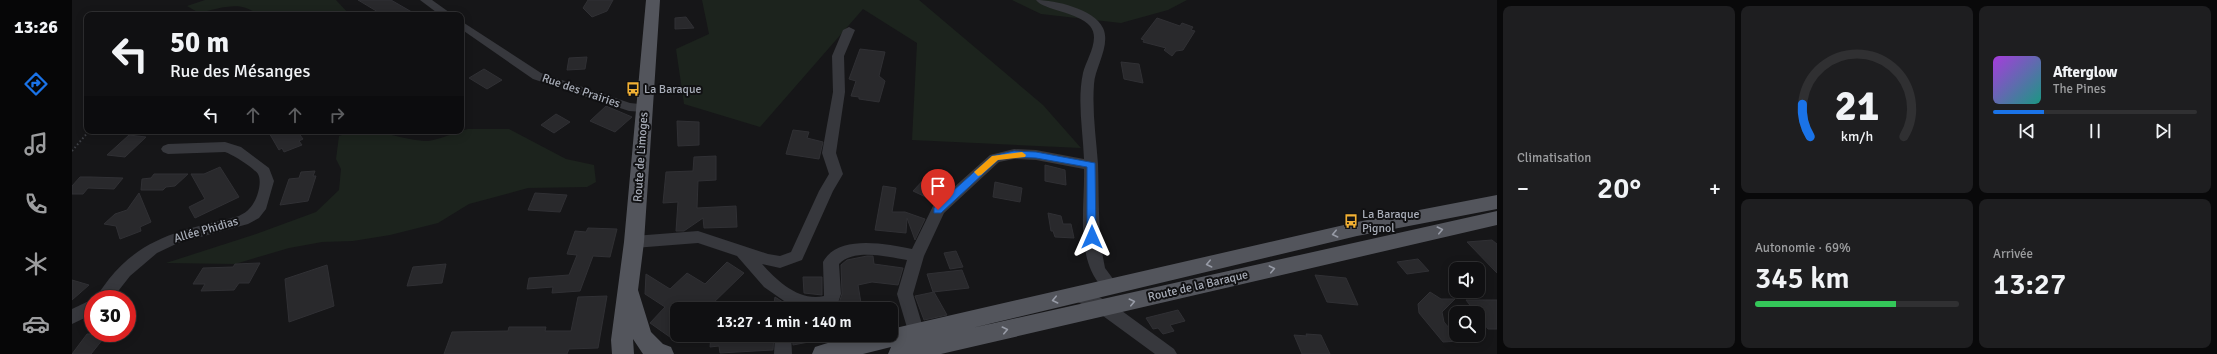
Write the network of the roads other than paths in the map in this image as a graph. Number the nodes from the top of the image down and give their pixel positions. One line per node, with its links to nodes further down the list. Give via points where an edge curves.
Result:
1 (425, 0): 4 (street)
2 (653, 0): 7 (main road, Route de Limoges)
3 (1041, 0): 9 (street, via 1066,8 1097,26 1100,36 1088,80 1086,114)
4 (443, 12)
5 (464, 26): 7 (street, Rue des Prairies, via 537,76 629,107)
6 (849, 30): 13 (street, via 838,56 839,92 830,153 836,174 802,247 797,256 780,262)
7 (644, 108): 12 (main road, Route de Limoges)
8 (168, 149): 17 (street, Allée Phidias, via 225,147 236,150 264,171 267,181 261,205 254,214 244,220 174,238 152,249 124,272)
9 (1091, 165): 14 (street, via 1036,155 1014,154 995,158 938,210); 15 (street, via 1094,251 1100,273)
10 (1497, 202): 15 (main road, Route de la Baraque, one-way to 15, via 1350,231)
11 (1497, 218): 21 (main road, Route de la Baraque, one-way to 11)
12 (634, 242): 13 (street, via 698,238); 16 (main road, Route de Limoges)
13 (743, 252): 19 (street)
14 (916, 256): 20 (street, via 876,249 842,253 831,262 831,301); 24 (street, via 905,294)
15 (1111, 287): 18 (main road, Route de la Baraque)
16 (629, 289): 26 (main road, Route de Limoges); 27 (main road, Route de Limoges)
17 (110, 290)
18 (1078, 294): 21 (street); 24 (main road, Route de la Baraque, one-way to 24, via 999,313 980,326)
19 (792, 302)
20 (822, 302)
21 (1105, 308): 24 (main road, Route de la Baraque, one-way to 21); 33 (street)
22 (84, 311): 23 (street)
23 (72, 317)
24 (919, 341): 30 (main road); 31 (main road, Route de la Baraque); 32 (main road, Route de la Baraque)
25 (783, 342): 29 (street)
26 (642, 346): 28 (main road)
27 (620, 349)
28 (663, 354)
29 (783, 354)
30 (823, 354)
31 (862, 354)
32 (899, 354)
33 (1168, 354)

